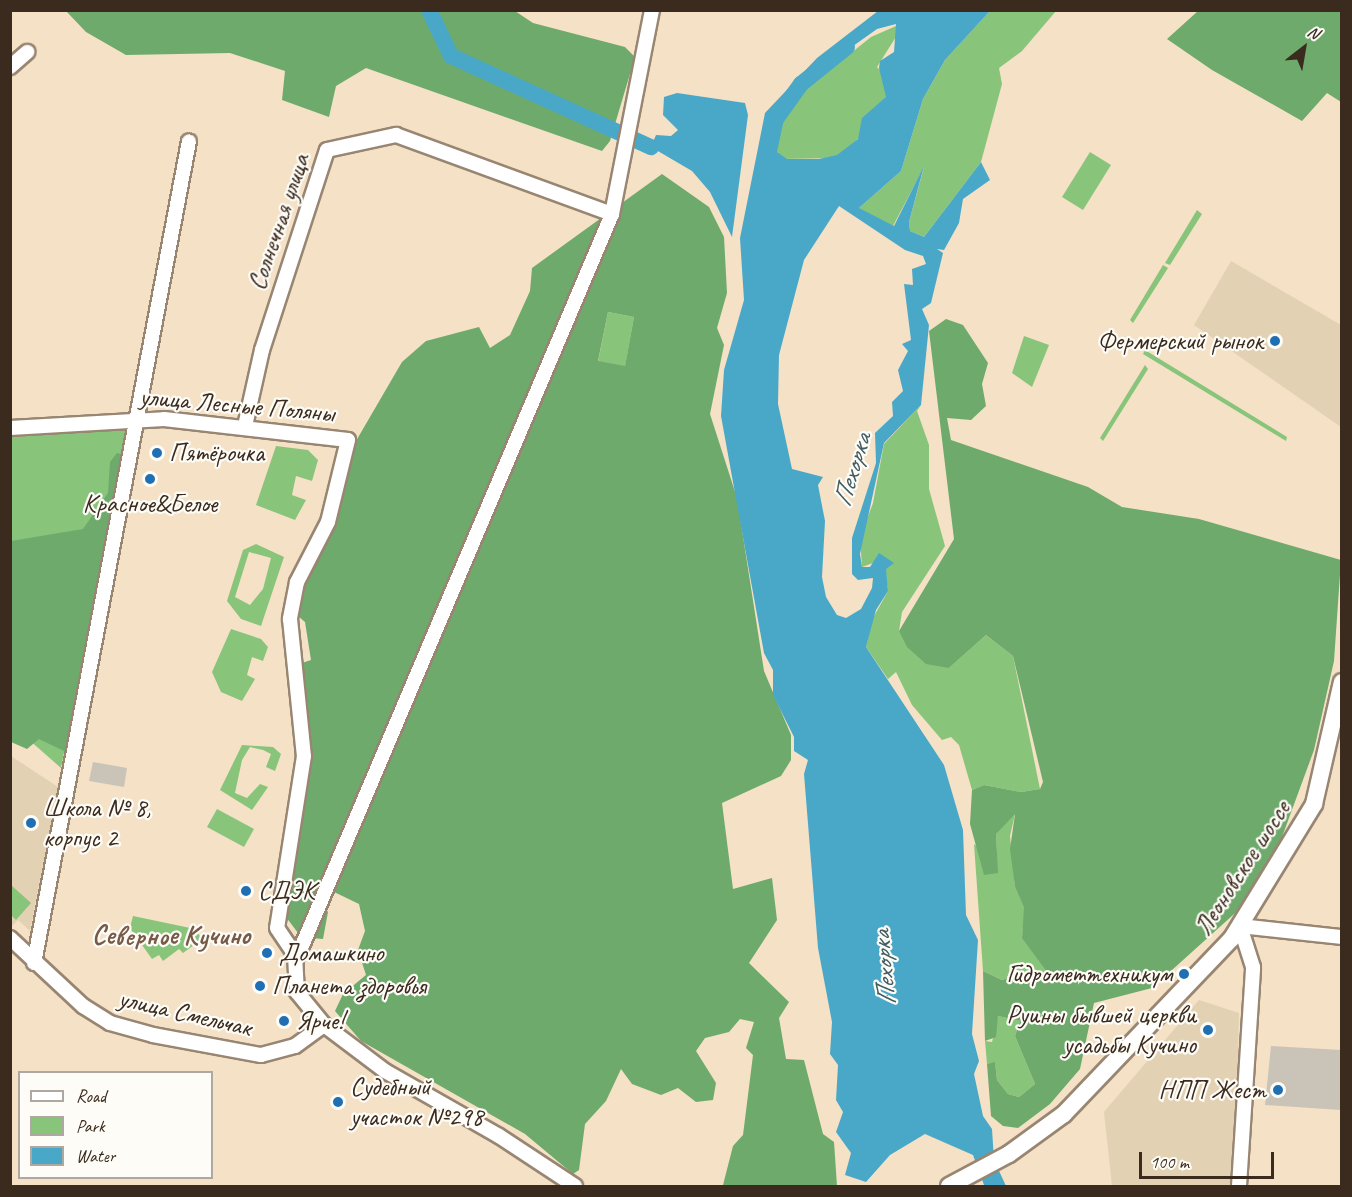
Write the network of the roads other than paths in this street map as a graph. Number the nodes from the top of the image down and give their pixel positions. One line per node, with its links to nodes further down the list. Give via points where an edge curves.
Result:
1 (652, 10): 5 (street)
2 (27, 52): 3 (street)
3 (10, 67)
4 (189, 141): 6 (street)
5 (612, 214): 7 (street, Солнечная улица, via 396,135 327,150 262,350); 13 (street)
6 (135, 418): 7 (street, улица Лесные Поляны); 8 (street, улица Лесные Поляны); 14 (street)
7 (245, 426): 13 (street, улица Лесные Поляны, via 348,440 328,522 297,582 290,619 304,756 275,920)
8 (10, 428)
9 (1341, 682): 10 (main road, Леоновское шоссе, via 1314,804)
10 (1240, 926): 11 (street); 17 (main road, Леоновское шоссе, via 1094,1086 1009,1154); 18 (street, via 1253,967)
11 (1341, 937)
12 (10, 938): 14 (street, улица Смельчак)
13 (296, 960): 15 (street, улица Лесные Поляны, via 295,986)
14 (33, 963): 15 (street, улица Смельчак, via 110,1023 165,1038 261,1054 295,1046)
15 (324, 1025): 16 (street, via 385,1071 499,1136)
16 (575, 1186)
17 (949, 1186)
18 (1239, 1186)

